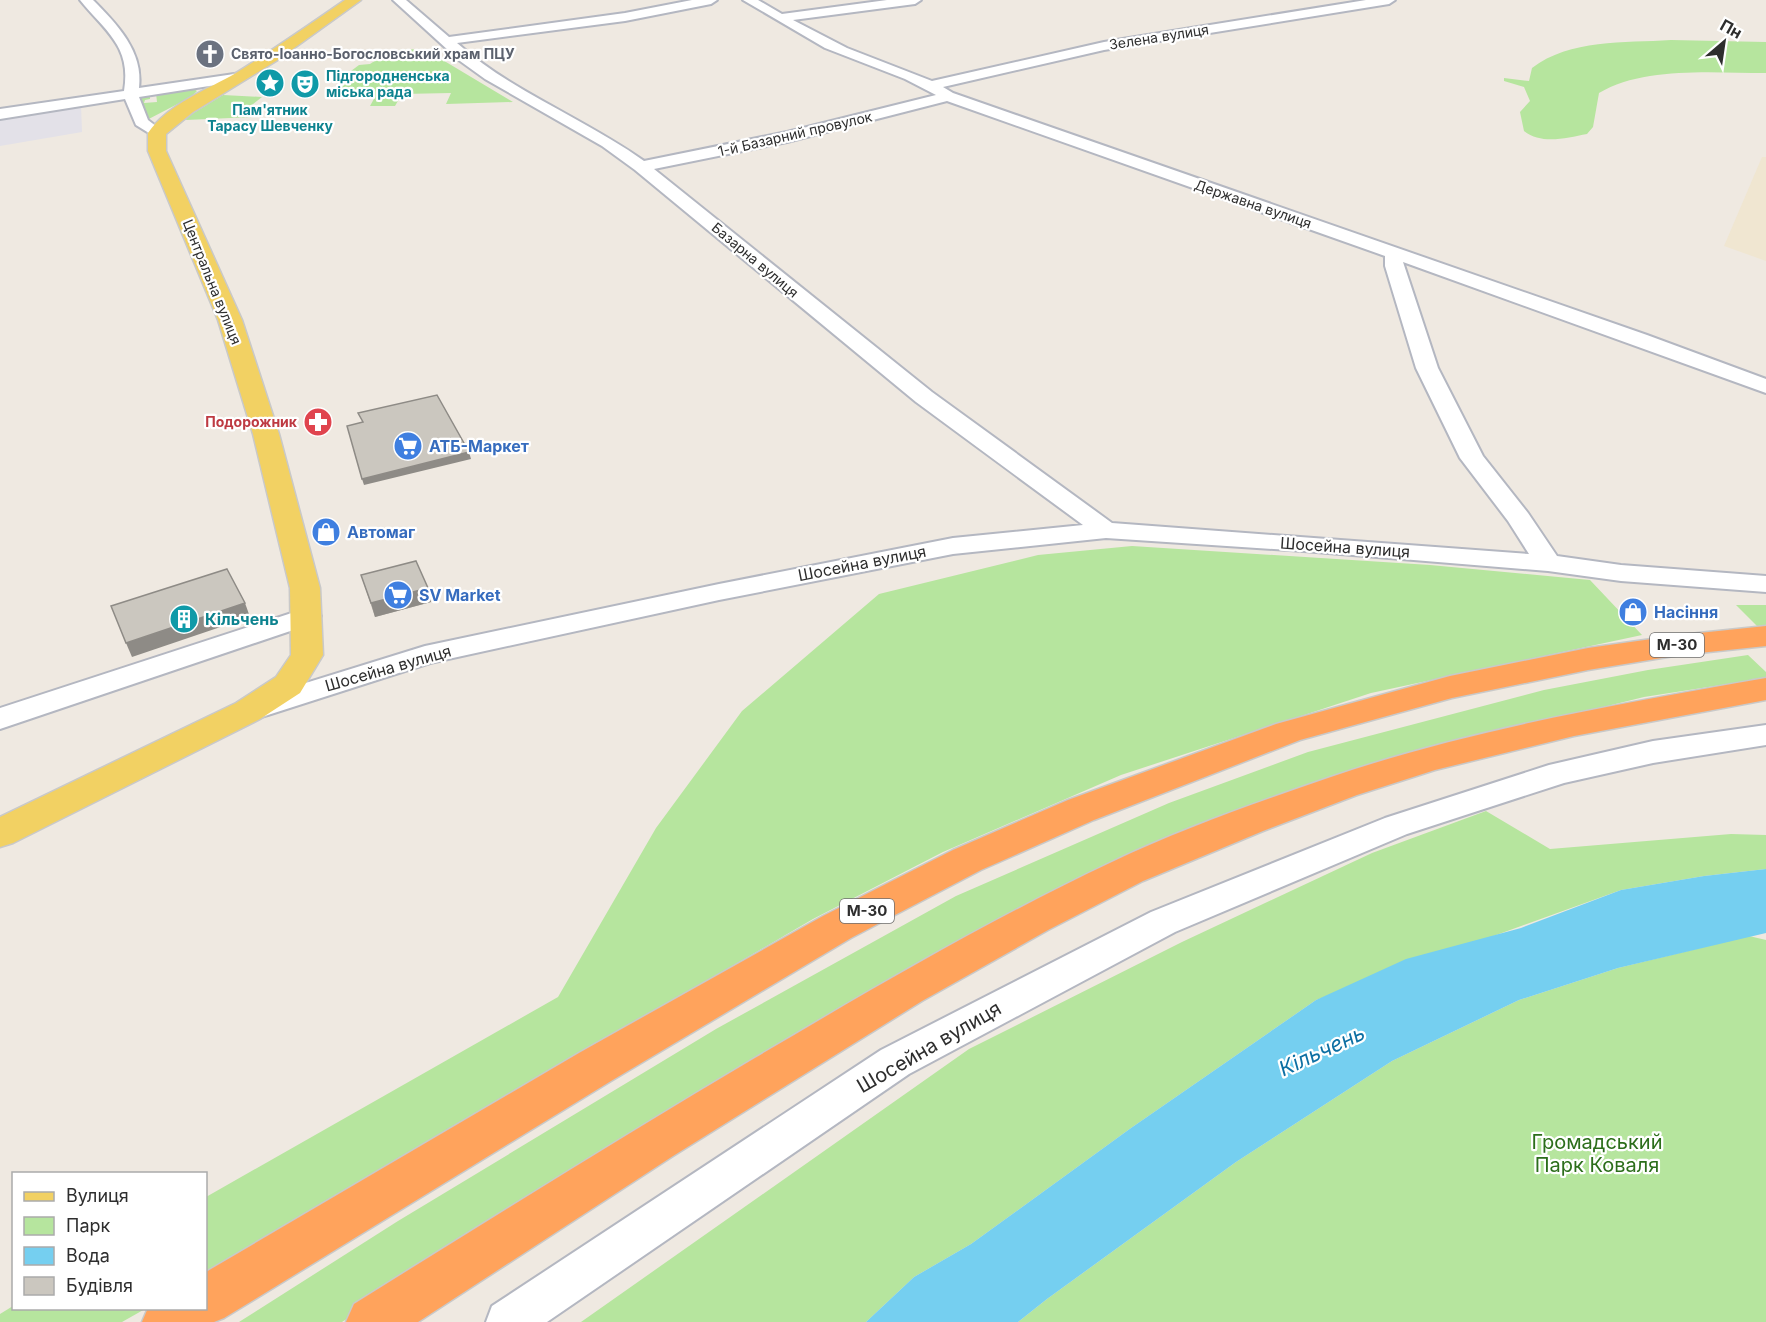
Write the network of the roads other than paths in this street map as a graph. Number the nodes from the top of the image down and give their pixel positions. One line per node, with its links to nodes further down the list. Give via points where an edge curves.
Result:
1 (86, 0): 12 (street, via 112,26 132,62)
2 (354, 0): 10 (main road)
3 (399, 0): 9 (street, Базарна вулиця)
4 (711, 0): 9 (street, via 625,17)
5 (749, 0): 8 (street, Державна вулиця)
6 (915, 0): 8 (street)
7 (1389, 0): 11 (street, Зелена вулиця, via 1104,46)
8 (781, 18): 11 (street, Державна вулиця, via 841,51)
9 (446, 41): 16 (street, Базарна вулиця, via 490,76)
10 (241, 77): 12 (street); 15 (main road, via 170,118)
11 (931, 85): 13 (street, Державна вулиця)
12 (131, 94): 14 (street); 15 (street, via 141,123)
13 (948, 96): 16 (street, 1-й Базарний провулок, via 787,137); 17 (street, Державна вулиця)
14 (0, 114)
15 (157, 133): 22 (main road, Центральна вулиця, via 157,151 230,320 266,434 305,588)
16 (641, 166): 19 (street, Базарна вулиця, via 924,397)
17 (1394, 253): 18 (street, Державна вулиця); 20 (street, via 1394,266 1427,368 1472,458)
18 (1766, 386)
19 (1106, 530): 20 (street, Шосейна вулиця); 25 (street, Шосейна вулиця, via 953,546 719,592 425,655)
20 (1548, 563): 21 (street, Шосейна вулиця)
21 (1766, 584)
22 (307, 616): 25 (main road, Центральна вулиця, via 307,655 288,685); 26 (street)
23 (1766, 636): 29 (highway, М-30, via 1588,659 1439,690 1288,732 1081,810 967,860 837,927)
24 (1766, 689): 32 (highway, via 1584,722 1430,759 1271,813 1129,871 1034,918 907,989 657,1141)
25 (248, 711): 28 (main road, Шосейна вулиця)
26 (0, 719)
27 (1766, 735): 33 (street, Шосейна вулиця, via 1653,752 1560,773 1396,826 1163,922 895,1062)
28 (0, 833)
29 (207, 1299)
30 (188, 1310): 31 (highway)
31 (168, 1322)
32 (372, 1322)
33 (508, 1322)

